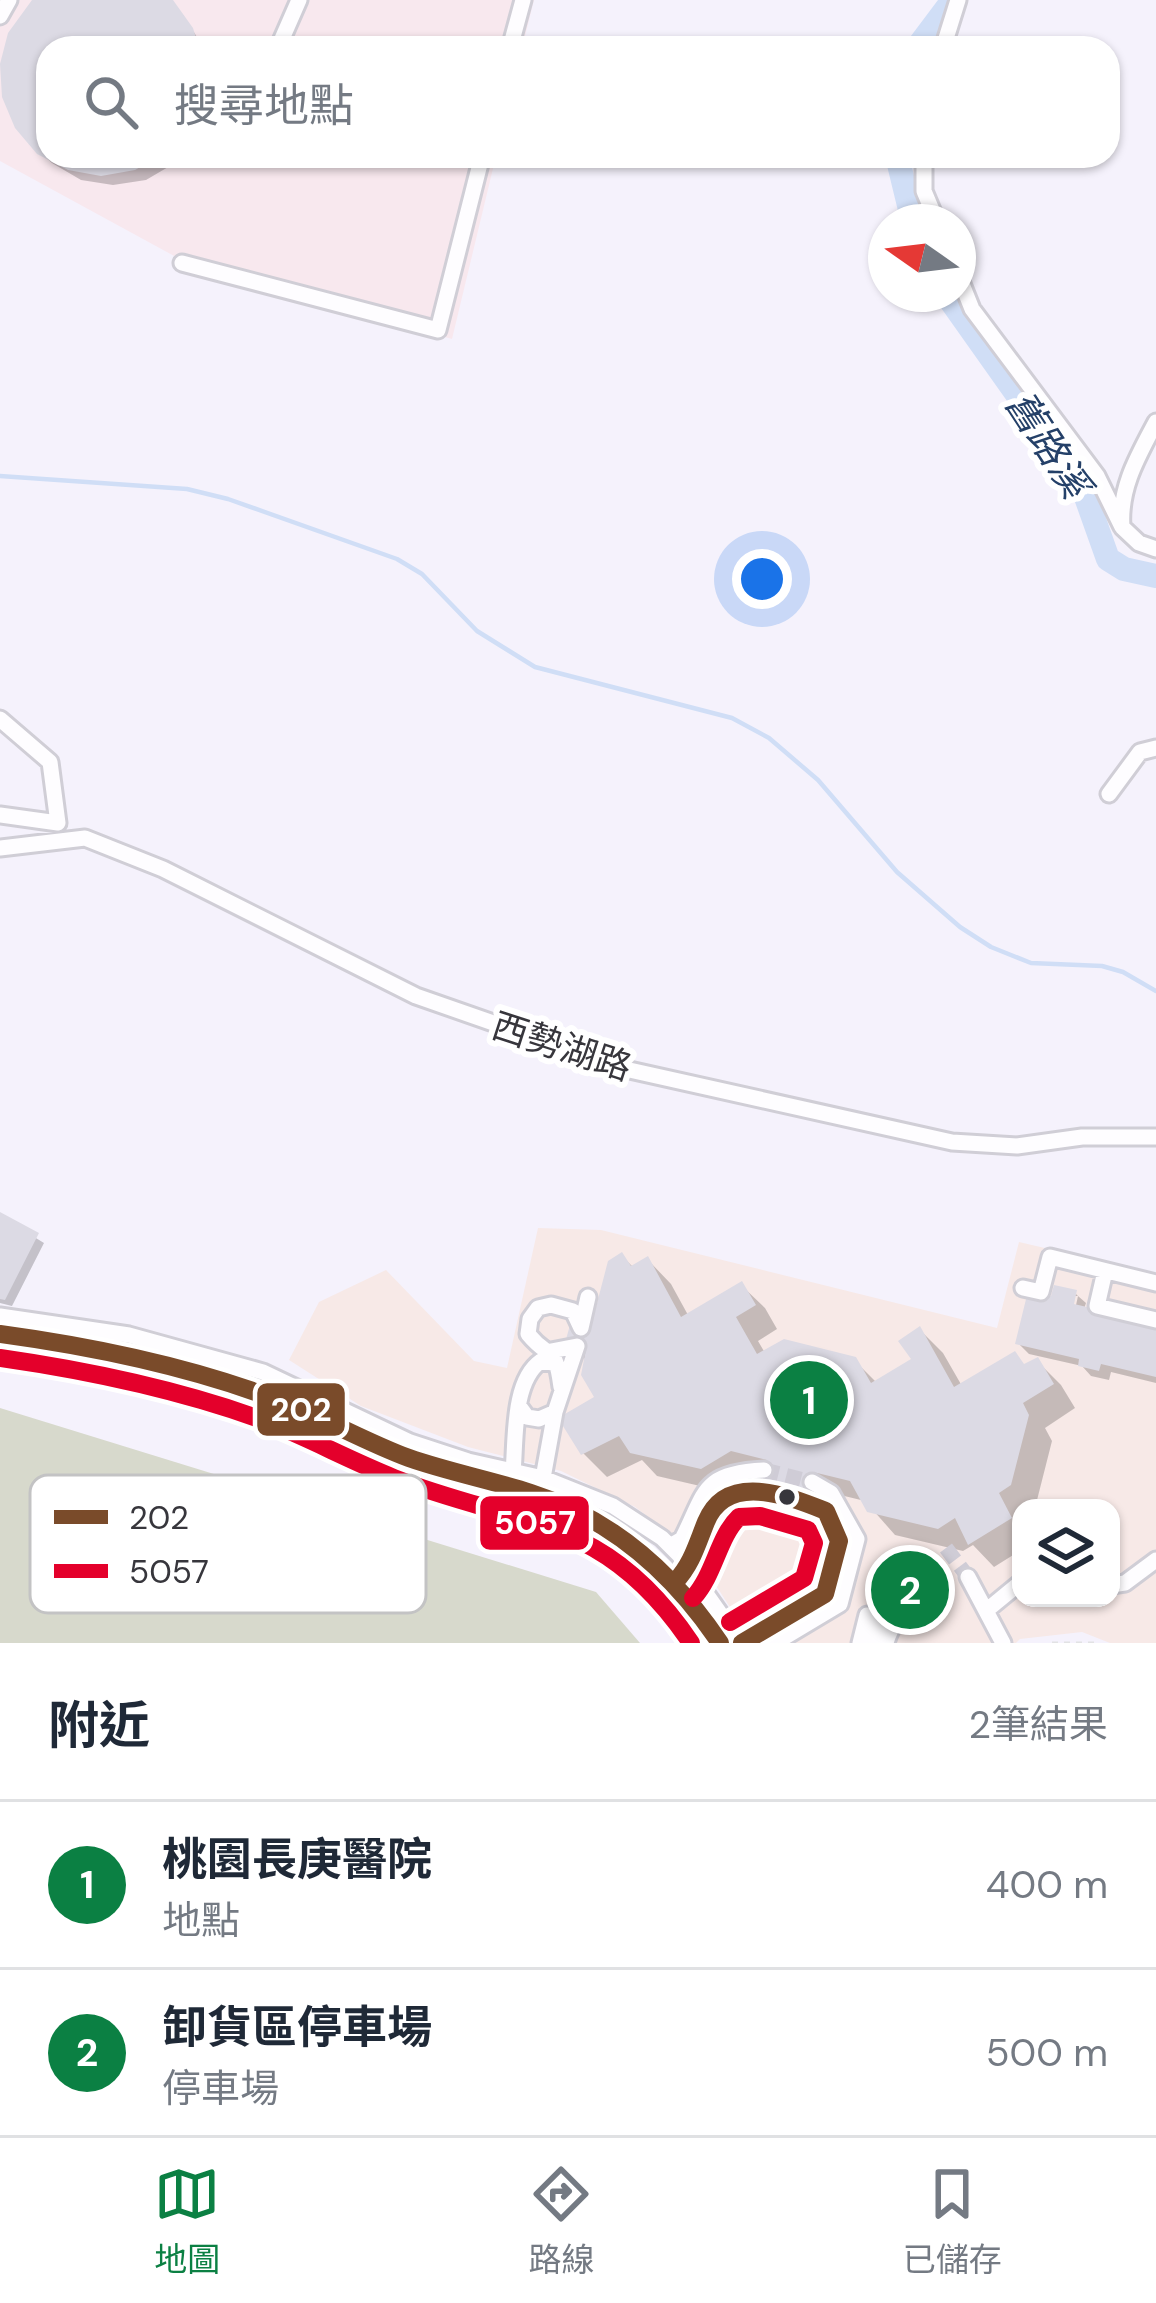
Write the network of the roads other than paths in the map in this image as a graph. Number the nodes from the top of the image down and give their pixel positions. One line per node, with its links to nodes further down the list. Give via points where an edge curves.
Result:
1 (10, 0): 5 (street)
2 (299, 0): 6 (street)
3 (523, 0): 7 (street)
4 (959, 0): 8 (street)
5 (0, 16)
6 (283, 36)
7 (513, 36)
8 (948, 36)
9 (479, 168): 12 (street, via 437,330)
10 (924, 168): 11 (street)
11 (930, 204)
12 (182, 263)
13 (974, 312): 15 (street, via 1097,476)
14 (1156, 422): 15 (street, via 1131,470)
15 (1122, 527): 16 (street)
16 (1156, 549)
17 (0, 719): 20 (street, via 50,762 58,823)
18 (1156, 748): 19 (street, via 1139,752)
19 (1109, 794)
20 (0, 814)
21 (0, 848): 22 (street, 西勢湖路, via 85,838 416,996 626,1070 952,1142)
22 (1156, 1137)
23 (1106, 1271): 24 (street); 25 (street, via 1050,1257 1041,1292); 28 (street, via 1097,1306)
24 (1156, 1283)
25 (1023, 1288)
26 (588, 1298): 30 (street, via 581,1328 573,1311 551,1305 530,1319 528,1334)
27 (0, 1316): 35 (street, via 114,1332 263,1372 410,1442)
28 (1156, 1320)
29 (0, 1334): 44 (street, via 182,1368 406,1457 555,1501 633,1543)
30 (552, 1357): 31 (street); 31 (street, via 577,1346); 32 (street, via 532,1367)
31 (561, 1388): 33 (street)
32 (519, 1406): 33 (street, via 527,1417); 35 (street)
33 (555, 1412): 36 (street)
34 (764, 1470): 40 (street, via 735,1471 711,1485 682,1539)
35 (513, 1472): 36 (street)
36 (543, 1478): 40 (street, via 613,1506)
37 (812, 1482): 53 (street, via 831,1493 857,1539 853,1562 840,1604)
38 (758, 1491): 42 (street, via 735,1492 710,1510)
39 (806, 1503): 52 (street, via 826,1511 839,1541 825,1594)
40 (670, 1546): 42 (street)
41 (1156, 1559): 45 (street)
42 (690, 1567): 44 (street); 52 (street)
43 (968, 1576): 49 (street)
44 (675, 1582): 51 (street)
45 (1120, 1584)
46 (1012, 1589): 49 (street)
47 (910, 1590): 56 (street)
48 (885, 1605): 55 (street)
49 (987, 1610): 57 (street)
50 (867, 1615): 54 (street)
51 (720, 1643)
52 (742, 1643)
53 (775, 1643)
54 (860, 1643)
55 (875, 1643)
56 (886, 1643)
57 (1003, 1643)

